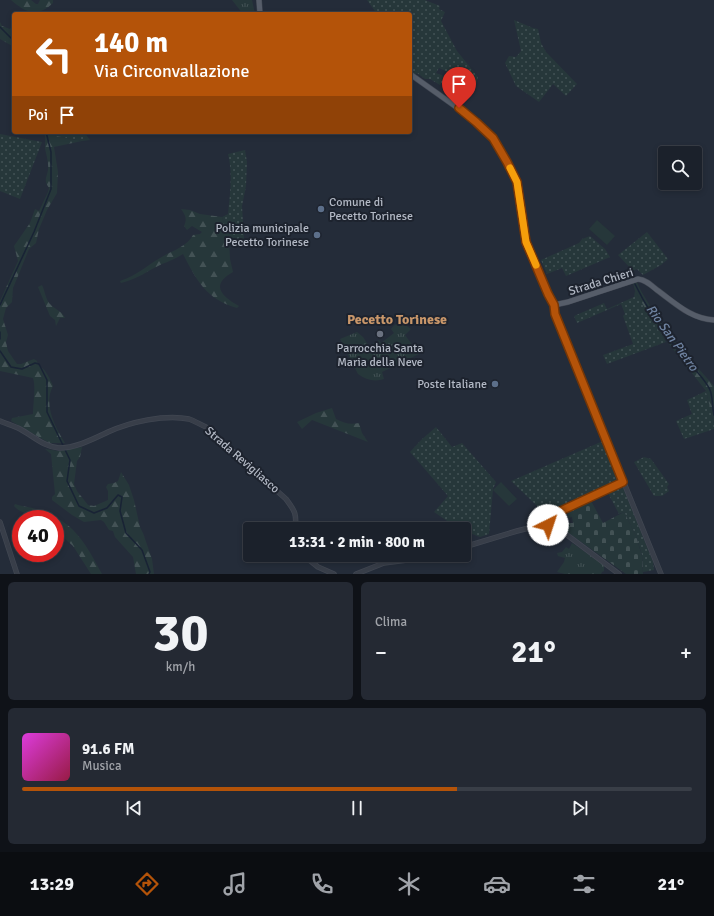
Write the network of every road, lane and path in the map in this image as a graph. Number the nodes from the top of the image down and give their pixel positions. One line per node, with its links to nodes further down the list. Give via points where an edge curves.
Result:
1 (258, 0): 2 (main road)
2 (260, 12)
3 (412, 75): 4 (main road, via 476,122 493,138 517,182 526,242)
4 (554, 305): 5 (main road, Strada Chieri, via 638,279 647,282 691,314); 7 (street, via 555,314)
5 (714, 320)
6 (0, 423): 9 (street, Strada Revigliasco, via 20,430 48,446 58,448 90,441 128,424 152,419 190,420 206,427 286,499 296,512)
7 (623, 482): 10 (street, via 550,517); 19 (street)
8 (0, 522): 15 (street)
9 (296, 522)
10 (547, 523): 11 (street, via 545,528); 11 (street, via 542,520); 18 (street)
11 (541, 525): 12 (street)
12 (471, 545)
13 (312, 562): 16 (street)
14 (393, 562): 17 (street)
15 (17, 574)
16 (334, 574)
17 (356, 574)
18 (619, 574)
19 (661, 574)

